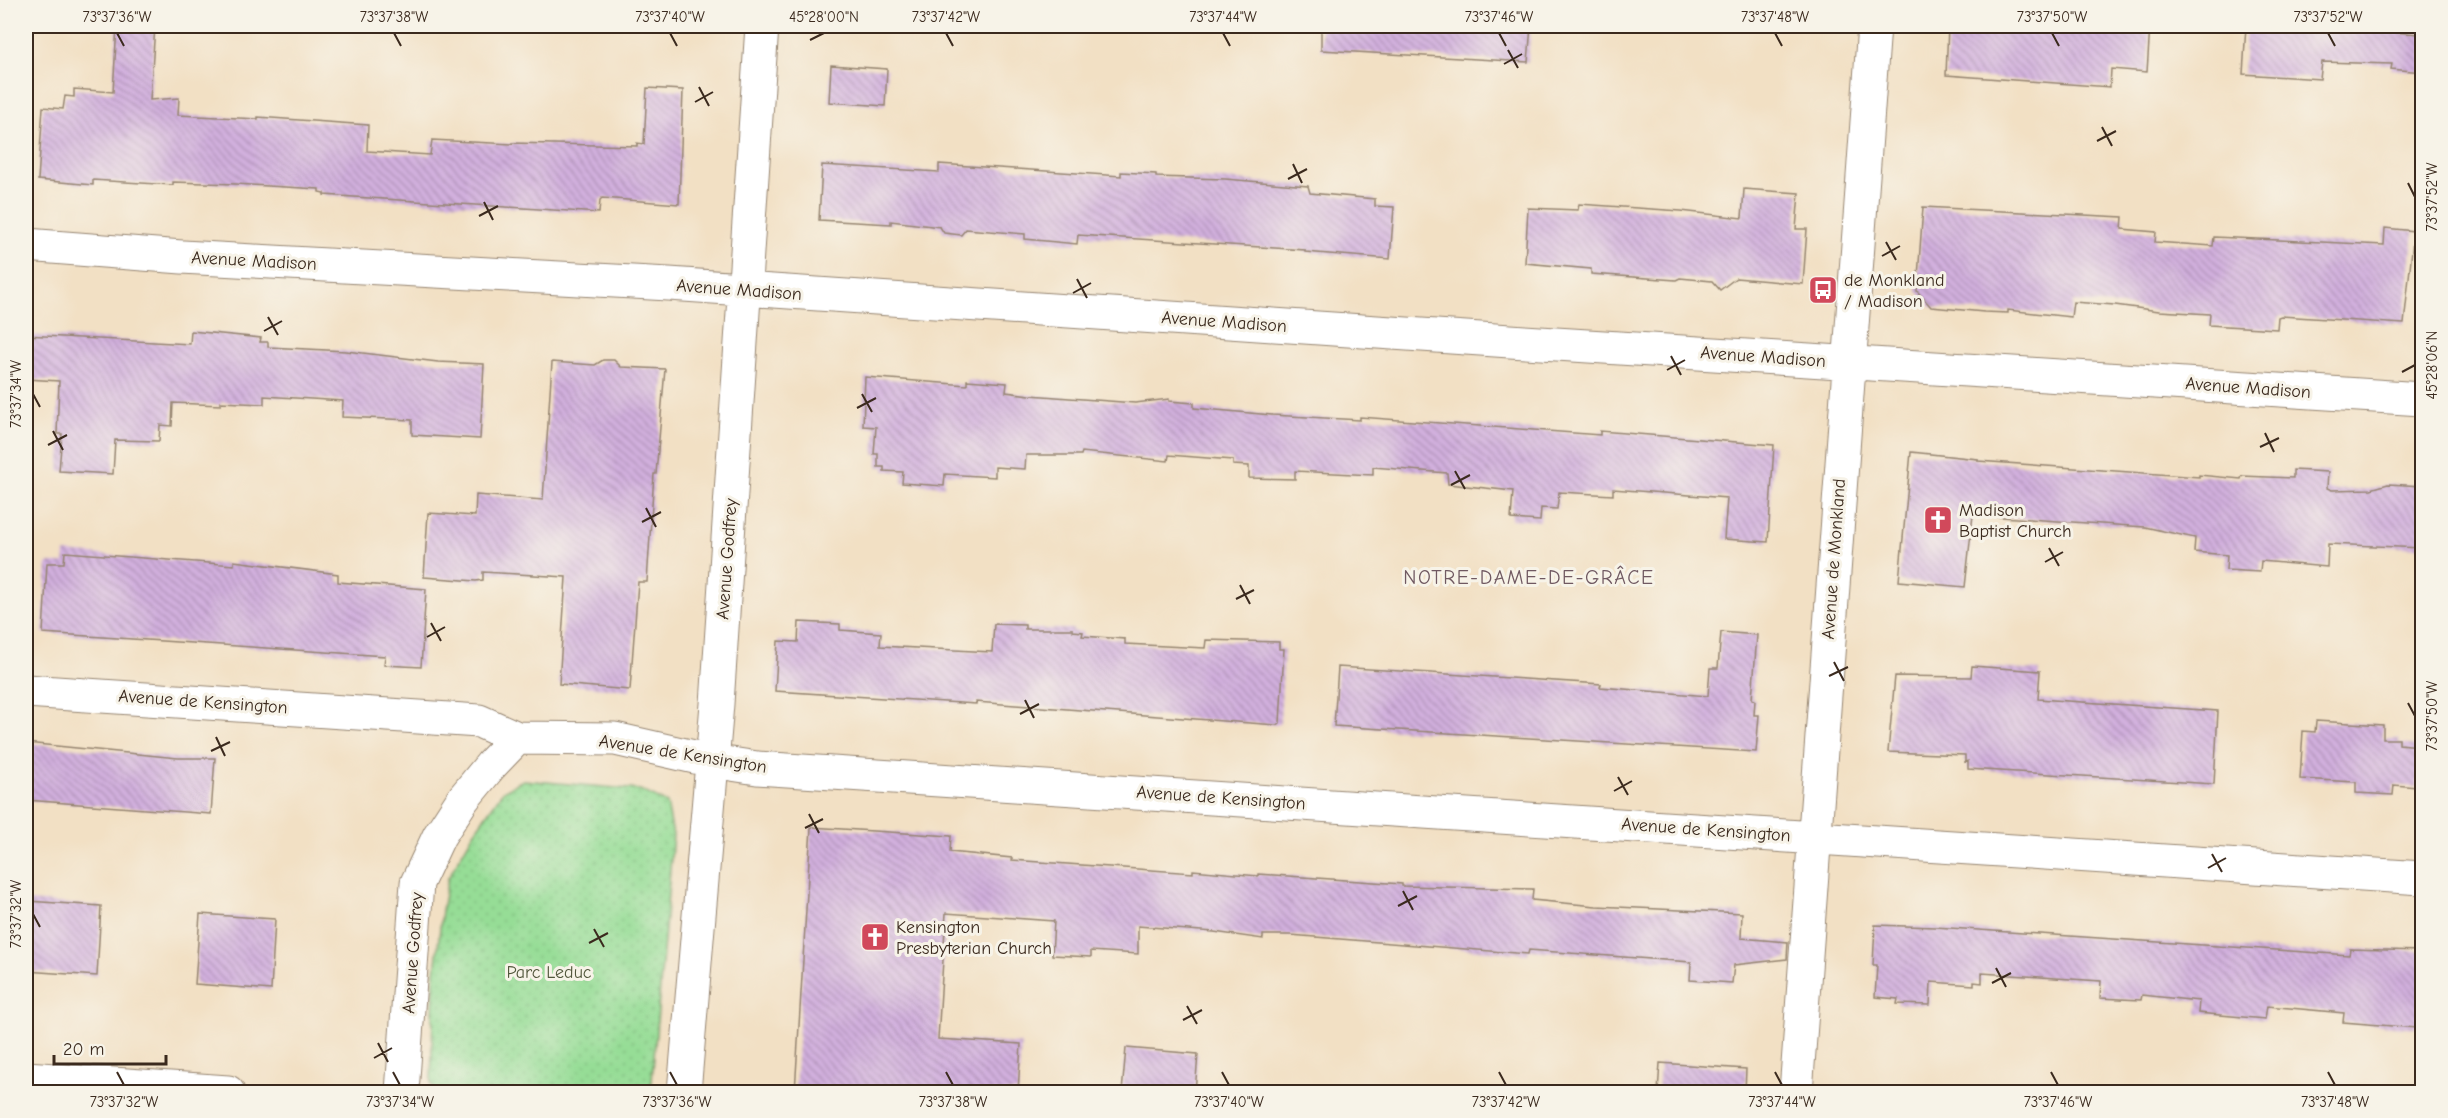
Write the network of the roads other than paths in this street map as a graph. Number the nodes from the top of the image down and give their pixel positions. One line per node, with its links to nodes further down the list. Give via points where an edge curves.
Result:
1 (762, 26): 4 (street, Avenue Godfrey)
2 (1874, 26): 5 (street, Avenue de Monkland)
3 (26, 245): 4 (street, Avenue Madison)
4 (745, 290): 5 (street, Avenue Madison); 9 (street, Avenue Godfrey)
5 (1848, 362): 6 (street, Avenue Madison); 10 (street, Avenue de Monkland)
6 (2422, 399)
7 (26, 691): 8 (street, Avenue de Kensington, via 479,721)
8 (518, 738): 9 (street, Avenue de Kensington, via 615,739); 14 (street, Avenue Godfrey, via 463,799 439,836 417,883)
9 (712, 761): 10 (street, Avenue de Kensington, via 780,770); 15 (street, Avenue Godfrey)
10 (1815, 838): 11 (street, Avenue de Kensington); 16 (street, Avenue de Monkland)
11 (2422, 878)
12 (26, 1078): 13 (street)
13 (228, 1092)
14 (402, 1092)
15 (684, 1092)
16 (1796, 1092)

